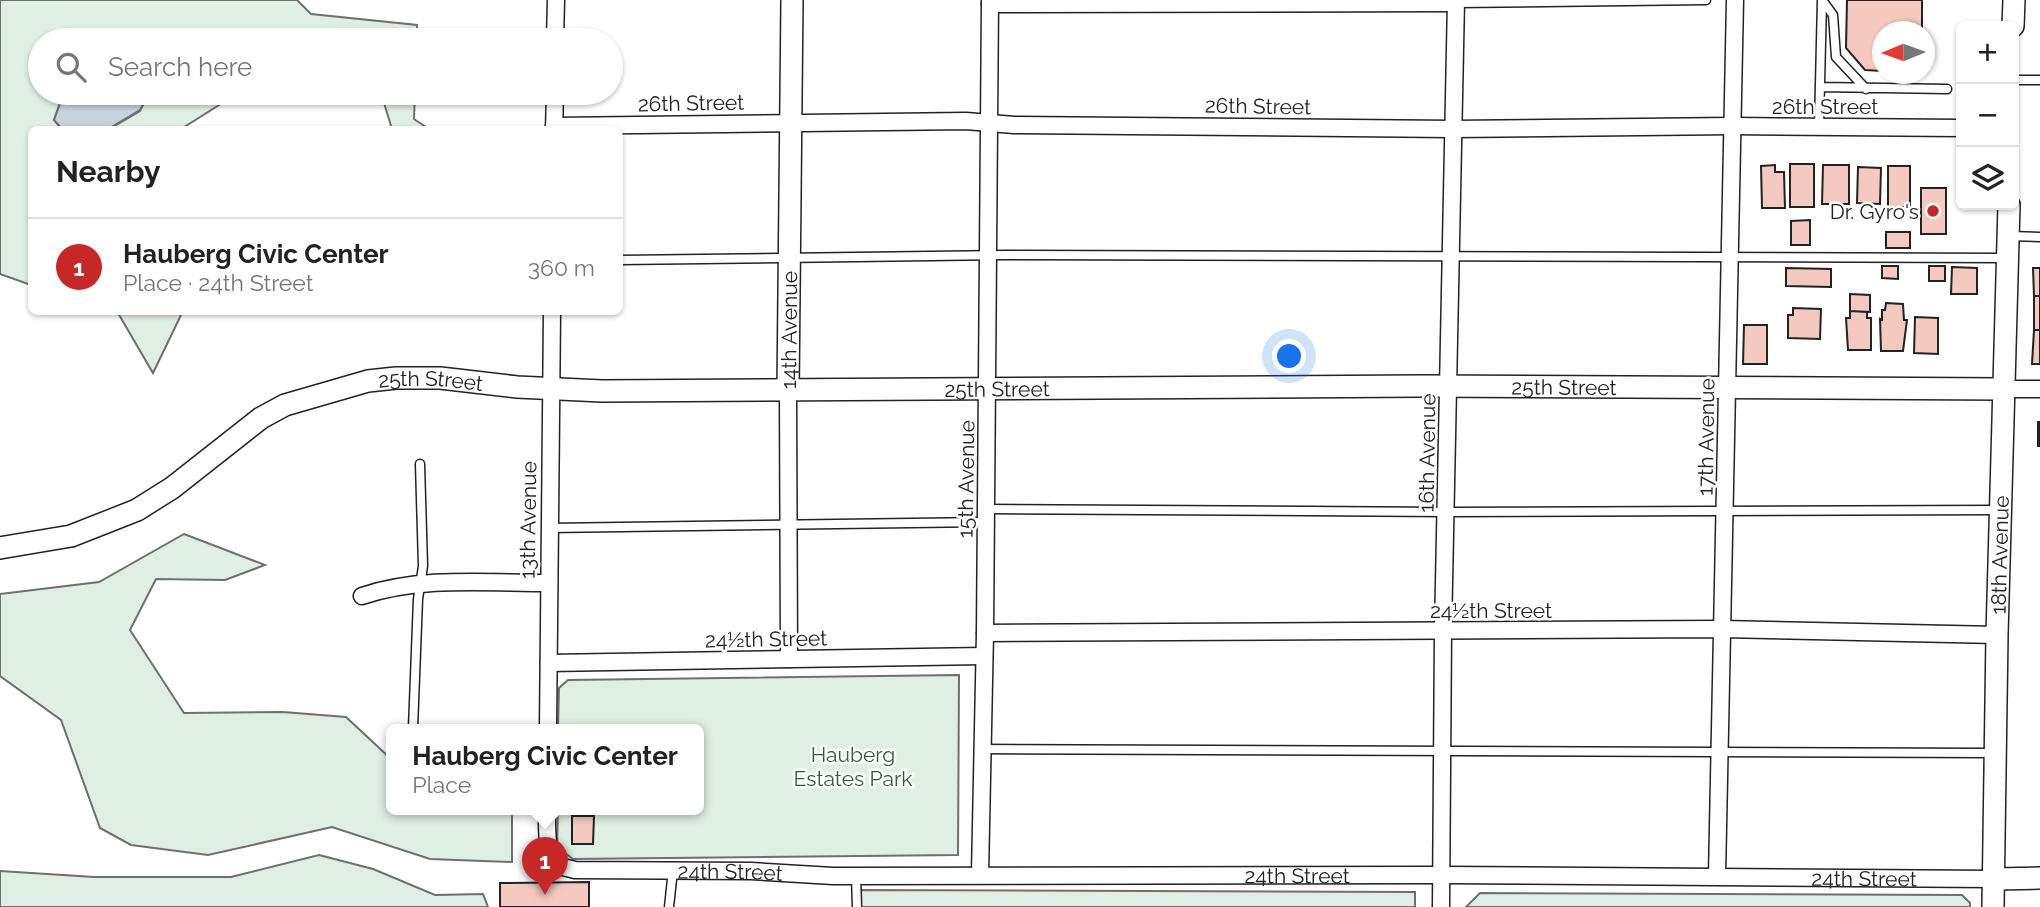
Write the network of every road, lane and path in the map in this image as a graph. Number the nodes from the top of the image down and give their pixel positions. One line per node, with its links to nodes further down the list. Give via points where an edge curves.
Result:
1 (556, 0): 10 (street)
2 (792, 0): 17 (street, 14th Avenue)
3 (1706, 0): 7 (lane)
4 (1735, 0): 20 (street, 17th Avenue)
5 (1822, 0): 13 (lane); 14 (lane, via 1833,15 1836,57)
6 (2014, 0): 9 (street)
7 (1456, 1): 8 (street); 24 (street, 16th Avenue)
8 (990, 2): 18 (street, 15th Avenue)
9 (2013, 21)
10 (555, 28)
11 (2019, 80): 12 (lane)
12 (2040, 80)
13 (1819, 87): 14 (lane); 22 (lane)
14 (1866, 89): 15 (lane)
15 (1947, 89)
16 (555, 105): 19 (street)
17 (791, 123): 18 (street, 26th Street); 21 (street, 26th Street); 32 (street, 14th Avenue)
18 (990, 123): 24 (street, 26th Street); 28 (street, 15th Avenue)
19 (554, 126)
20 (1732, 126): 22 (street, 26th Street); 24 (street, 26th Street); 29 (street, 17th Avenue)
21 (623, 127)
22 (1819, 127): 23 (street, 26th Street)
23 (1956, 128)
24 (1453, 129): 30 (street, 16th Avenue)
25 (2009, 210): 26 (street, 18th Avenue)
26 (2008, 236): 27 (lane); 31 (street, 18th Avenue)
27 (2040, 237)
28 (989, 255): 30 (lane); 32 (lane); 37 (street, 15th Avenue)
29 (1730, 256): 30 (lane); 31 (lane); 36 (street, 17th Avenue)
30 (1452, 257): 35 (street, 16th Avenue)
31 (2008, 258): 39 (street, 18th Avenue)
32 (790, 259): 33 (lane); 41 (street, 14th Avenue)
33 (623, 260)
34 (552, 315): 40 (street, 13th Avenue)
35 (1449, 387): 36 (street, 25th Street); 37 (street, 25th Street); 44 (street, 16th Avenue)
36 (1728, 387): 39 (street, 25th Street); 45 (street, 17th Avenue)
37 (988, 388): 41 (street, 25th Street); 46 (street, 15th Avenue)
38 (2040, 388): 39 (street, 25th Street)
39 (2003, 389): 43 (street, 18th Avenue)
40 (551, 390): 41 (street, 25th Street); 48 (street, 13th Avenue); 49 (street, 25th Street, via 396,378 368,380 316,394 261,418 137,510 71,536)
41 (788, 391): 47 (street, 14th Avenue)
42 (419, 464): 50 (lane)
43 (2002, 510): 45 (lane); 56 (street, 18th Avenue)
44 (1447, 512): 45 (lane); 46 (lane); 54 (street, 16th Avenue)
45 (1725, 512): 53 (street, 17th Avenue)
46 (986, 516): 47 (lane); 55 (street, 15th Avenue)
47 (789, 525): 48 (lane); 58 (street, 14th Avenue)
48 (549, 528): 51 (street, 13th Avenue)
49 (0, 548)
50 (421, 583): 51 (street); 52 (street); 60 (lane)
51 (549, 583): 59 (street, 13th Avenue)
52 (362, 596)
53 (1722, 629): 54 (street, 24½th Street); 56 (street, 24½th Street); 64 (street, 17th Avenue)
54 (1443, 631): 55 (street, 24½th Street); 63 (street, 16th Avenue)
55 (985, 632): 57 (street, 15th Avenue)
56 (1997, 635): 65 (street, 18th Avenue)
57 (985, 656): 58 (street, 24½th Street); 62 (street, 15th Avenue)
58 (789, 659): 59 (street, 24½th Street)
59 (549, 663): 61 (street, 13th Avenue)
60 (414, 724)
61 (548, 724)
62 (983, 749): 63 (lane); 68 (street, 15th Avenue)
63 (1442, 750): 64 (lane); 69 (street, 16th Avenue)
64 (1721, 751): 65 (lane); 71 (street, 17th Avenue)
65 (1996, 753): 73 (street, 18th Avenue)
66 (547, 815): 67 (street, 24th Street, via 548,848 555,865 575,870)
67 (673, 870): 70 (street, 24th Street); 74 (lane)
68 (980, 874): 69 (street, 24th Street); 70 (street, 24th Street)
69 (1441, 875): 71 (street, 24th Street); 76 (street, 16th Avenue)
70 (856, 876): 75 (lane)
71 (1717, 876): 73 (street, 24th Street)
72 (2040, 878): 73 (street, 24th Street)
73 (1994, 879): 77 (street, 18th Avenue)
74 (669, 907)
75 (857, 907)
76 (1441, 907)
77 (1993, 907)

